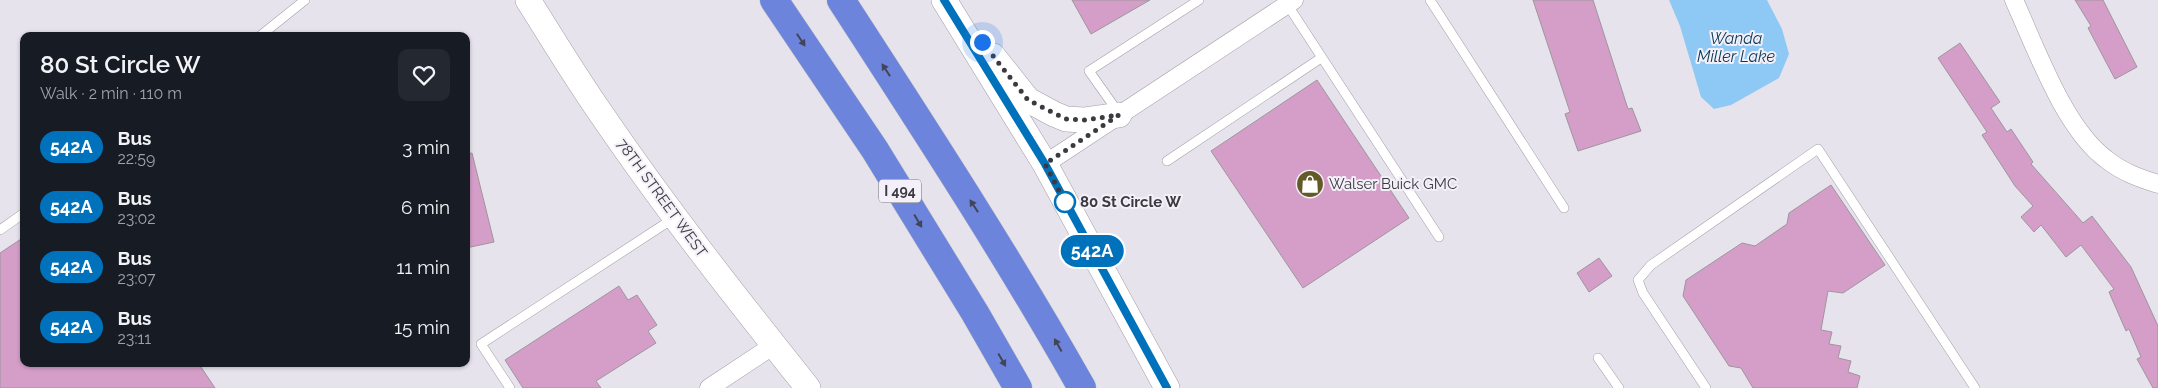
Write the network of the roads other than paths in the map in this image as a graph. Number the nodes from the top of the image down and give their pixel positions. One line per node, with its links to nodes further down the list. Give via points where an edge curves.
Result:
1 (304, 0): 11 (lane)
2 (528, 0): 19 (street, 78TH STREET WEST, via 601,114)
3 (774, 0): 27 (highway, I 494, one-way to 27, via 875,150)
4 (840, 0): 28 (highway, one-way to 4, via 979,213)
5 (944, 0): 15 (street)
6 (950, 0): 13 (street, via 1028,100 1066,119)
7 (1199, 0): 13 (lane, via 1089,71)
8 (1430, 0): 17 (lane)
9 (2014, 0): 16 (street, via 2067,113 2084,138 2105,159 2131,175)
10 (1290, 2): 12 (lane); 13 (street)
11 (265, 32)
12 (1321, 58): 14 (lane); 21 (lane)
13 (1119, 115): 15 (street)
14 (1167, 161)
15 (1045, 164): 29 (street)
16 (2158, 184)
17 (1564, 208)
18 (20, 216): 20 (lane)
19 (675, 217): 22 (street, 78TH STREET WEST); 24 (lane, via 481,344)
20 (0, 230)
21 (1439, 237)
22 (774, 345): 25 (street); 26 (street, 78TH STREET WEST)
23 (1598, 358): 30 (lane)
24 (510, 388)
25 (709, 388)
26 (808, 388)
27 (1018, 388)
28 (1082, 388)
29 (1167, 388)
30 (1619, 388)
31 (1706, 388): 32 (lane, via 1643,293 1638,280 1651,265 1818,150)
32 (1975, 388)

